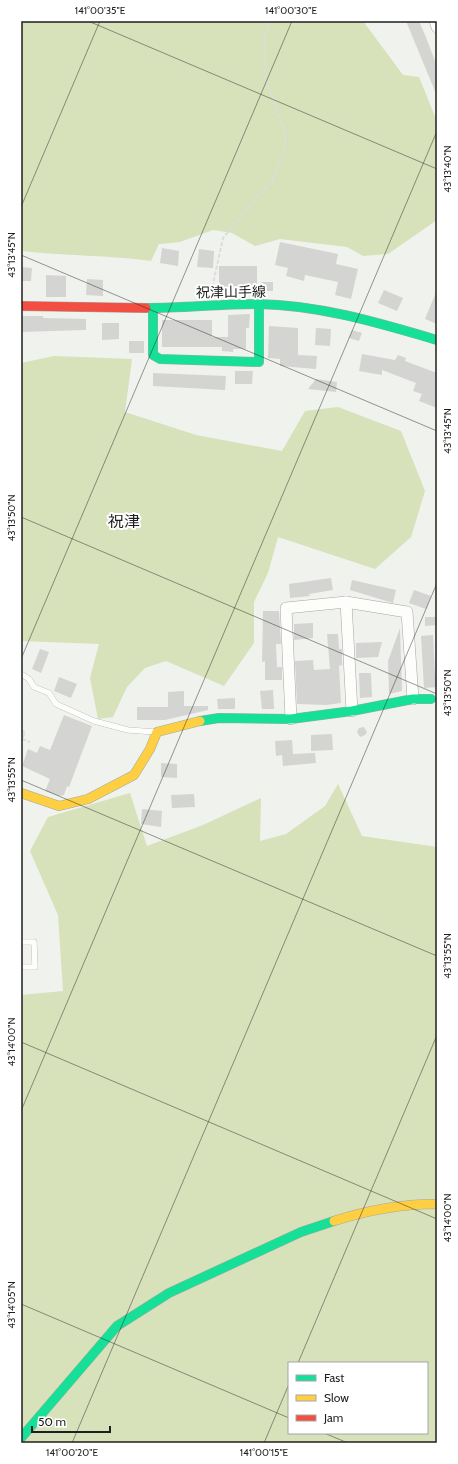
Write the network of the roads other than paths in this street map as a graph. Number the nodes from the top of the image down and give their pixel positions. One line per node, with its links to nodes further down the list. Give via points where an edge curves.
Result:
1 (436, 21): 2 (street)
2 (437, 27)
3 (259, 304): 5 (street, 祝津山手線); 5 (street, via 259,362 160,360 153,355); 6 (street, 祝津山手線, via 307,308 370,320)
4 (21, 306): 5 (street, 祝津山手線)
5 (153, 308)
6 (437, 340)
7 (346, 602): 9 (street, via 407,612); 11 (street); 12 (street, via 286,608)
8 (21, 674): 13 (lane, via 29,679 34,687 49,692 56,704 94,721 128,730)
9 (412, 699): 10 (street); 11 (street)
10 (434, 699)
11 (352, 710): 12 (street)
12 (291, 719): 13 (street, via 219,718)
13 (157, 732): 14 (street, via 134,775 88,799 59,806)
14 (21, 793)
15 (21, 942): 16 (lane, via 34,942 35,967)
16 (21, 967)
17 (437, 1204): 18 (street, via 388,1207 347,1216 301,1232 169,1293 117,1326)
18 (21, 1438)

